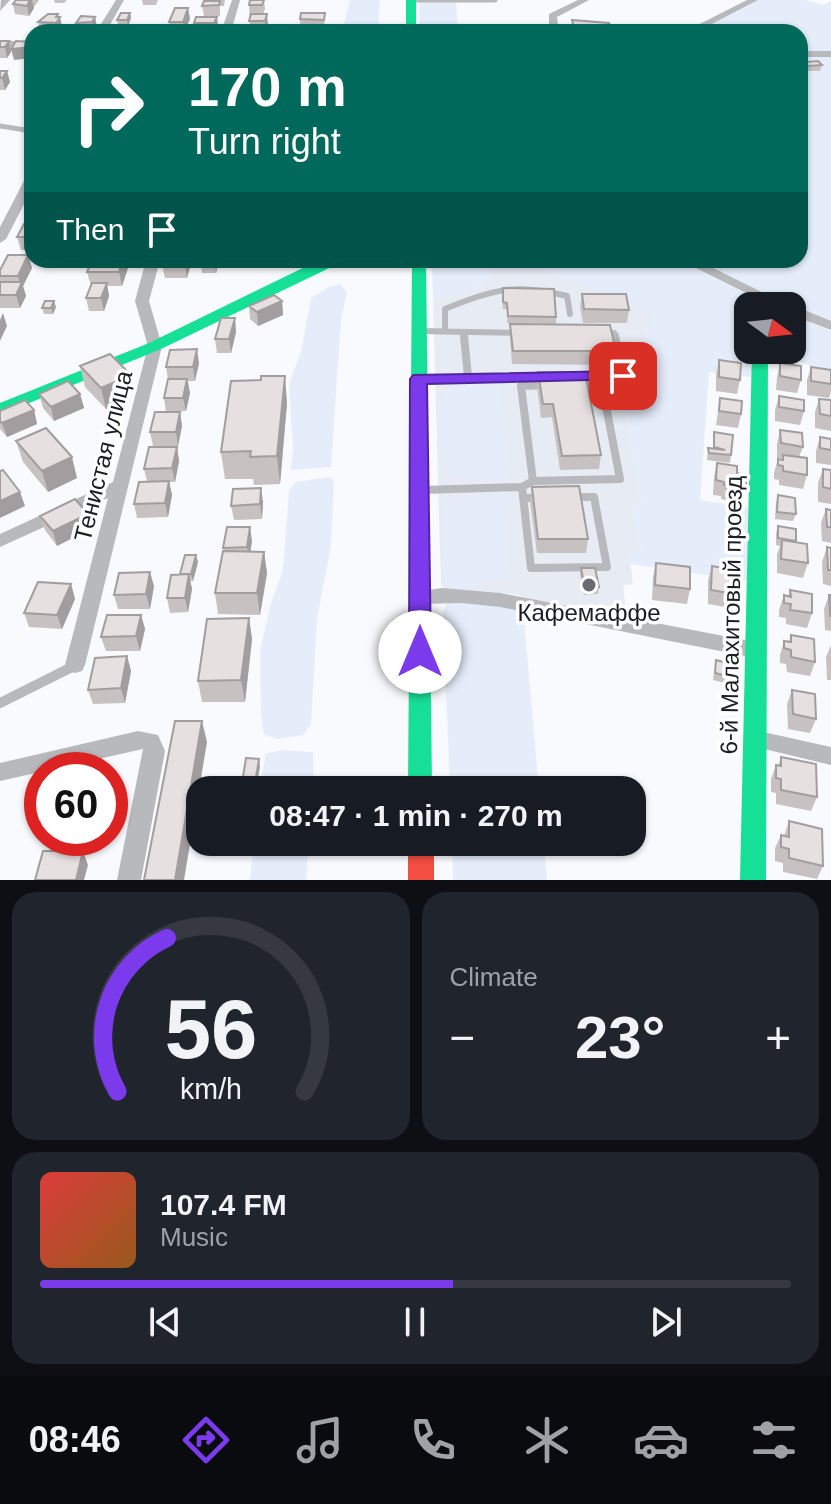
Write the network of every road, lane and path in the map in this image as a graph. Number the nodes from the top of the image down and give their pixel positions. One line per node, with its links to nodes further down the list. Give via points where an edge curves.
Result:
1 (6, 0): 9 (street)
2 (120, 0): 10 (street)
3 (236, 0): 11 (street)
4 (411, 0): 5 (lane); 12 (street)
5 (470, 0): 6 (lane)
6 (495, 0)
7 (585, 0): 13 (street, via 552,16)
8 (754, 0): 14 (street)
9 (0, 8)
10 (106, 24)
11 (228, 24)
12 (411, 24)
13 (553, 24)
14 (705, 24)
15 (0, 44): 16 (street)
16 (24, 44)
17 (808, 54): 18 (street)
18 (831, 54)
19 (0, 126): 20 (lane)
20 (24, 130)
21 (24, 199): 22 (street)
22 (0, 239)
23 (151, 268): 38 (street, Тенистая улица, via 142,301)
24 (314, 268): 38 (street)
25 (419, 268): 29 (street)
26 (701, 268): 27 (street)
27 (742, 292)
28 (445, 309): 29 (lane); 30 (lane, via 497,287 533,287 567,296); 33 (lane)
29 (419, 310): 34 (street)
30 (570, 314)
31 (806, 316): 32 (street)
32 (831, 326)
33 (445, 329): 34 (lane); 35 (lane)
34 (419, 331): 41 (street)
35 (464, 333): 36 (lane); 40 (lane)
36 (524, 333)
37 (599, 333): 40 (lane, via 614,333 623,376)
38 (155, 346): 42 (street); 44 (street, Тенистая улица)
39 (760, 364): 52 (street, 6-й Малахитовый проезд)
40 (468, 377): 41 (lane)
41 (419, 379): 46 (street)
42 (0, 409)
43 (533, 481): 43 (lane, via 620,479 602,385 521,386); 45 (lane)
44 (121, 485): 50 (street); 53 (street, Тенистая улица)
45 (522, 487): 46 (lane); 49 (lane)
46 (417, 491): 51 (street)
47 (552, 497): 49 (lane)
48 (566, 497): 49 (lane, via 594,497 607,567 531,568)
49 (523, 498)
50 (0, 541)
51 (420, 597): 52 (street, via 473,594); 58 (street)
52 (755, 650): 55 (street, 6-й Малахитовый проезд)
53 (75, 665): 54 (lane)
54 (0, 703)
55 (754, 739): 56 (street); 62 (street, 6-й Малахитовый проезд)
56 (831, 756)
57 (0, 772): 60 (street, via 151,741 154,751)
58 (420, 776)
59 (421, 856): 61 (street)
60 (129, 880)
61 (421, 880)
62 (753, 880)

